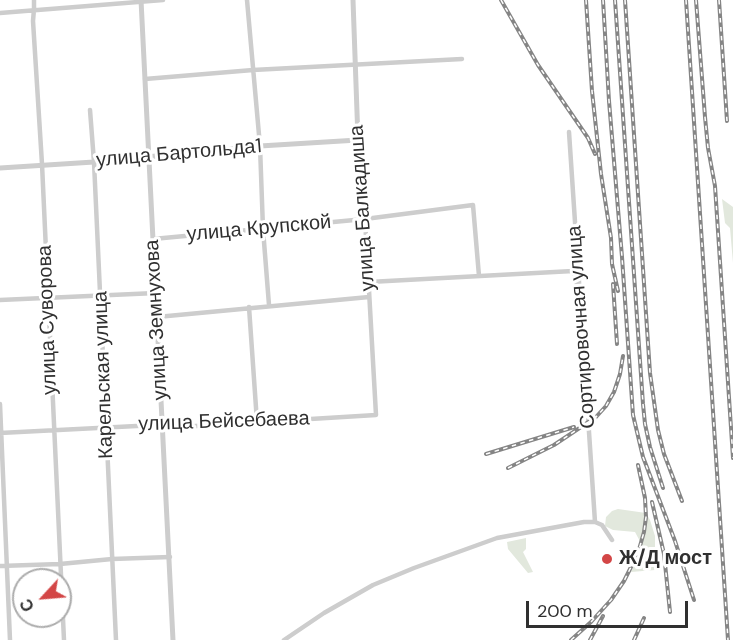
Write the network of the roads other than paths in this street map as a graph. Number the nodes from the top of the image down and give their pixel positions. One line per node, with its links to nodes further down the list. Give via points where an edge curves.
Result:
1 (34, 0): 6 (street, улица Суворова)
2 (163, 0): 5 (street)
3 (247, 0): 10 (street)
4 (353, 0): 9 (street, улица Балкадиша)
5 (141, 1): 6 (street); 11 (street, улица Земнухова)
6 (34, 9): 7 (street); 18 (street, улица Суворова)
7 (0, 13)
8 (462, 59): 9 (street)
9 (356, 64): 10 (street); 14 (street, улица Балкадиша)
10 (253, 70): 11 (street); 15 (street)
11 (145, 79): 16 (street, улица Земнухова)
12 (90, 110): 17 (street, Карельская улица)
13 (569, 132): 27 (street, Сортировочная улица)
14 (358, 140): 15 (street, улица Бартольда1); 20 (street, улица Балкадиша)
15 (260, 146): 16 (street, улица Бартольда1); 21 (street)
16 (149, 156): 17 (street, улица Бартольда1); 22 (street, улица Земнухова)
17 (94, 162): 18 (street, улица Бартольда1); 26 (street, Карельская улица)
18 (42, 165): 19 (street, улица Бартольда1); 28 (street, улица Суворова)
19 (0, 168)
20 (365, 219): 21 (street, улица Крупской); 23 (street, улица Крупской, via 472,205); 24 (street, улица Балкадиша)
21 (263, 229): 22 (street, улица Крупской); 31 (street)
22 (153, 239): 25 (street, улица Земнухова)
23 (479, 276): 24 (street); 27 (street, via 573,271)
24 (369, 282): 29 (street, улица Балкадиша)
25 (156, 293): 26 (street); 33 (street, улица Земнухова)
26 (101, 296): 28 (street); 37 (street, Карельская улица)
27 (581, 296): 41 (street, Сортировочная улица)
28 (47, 297): 30 (street); 39 (street, улица Суворова)
29 (369, 297): 31 (street); 35 (street, улица Балкадиша)
30 (0, 300)
31 (269, 305): 32 (street)
32 (249, 307): 33 (street); 36 (street)
33 (157, 317): 38 (street, улица Земнухова)
34 (0, 404): 40 (street)
35 (376, 415): 36 (street, улица Бейсебаева)
36 (257, 422): 38 (street, улица Бейсебаева)
37 (106, 427): 38 (street, улица Бейсебаева); 39 (street, улица Бейсебаева); 44 (street, Карельская улица)
38 (163, 428): 43 (street, улица Земнухова)
39 (53, 431): 40 (street, улица Бейсебаева); 45 (street, улица Суворова)
40 (0, 433): 47 (street)
41 (595, 522): 42 (street, via 602,525); 52 (street, via 497,538 414,568 356,594)
42 (612, 540)
43 (170, 558): 44 (street); 51 (street, улица Земнухова)
44 (112, 559): 45 (street); 50 (street, Карельская улица)
45 (60, 564): 47 (street); 49 (street, улица Суворова)
46 (0, 566): 47 (street)
47 (6, 566): 48 (street)
48 (10, 640)
49 (64, 640)
50 (116, 640)
51 (173, 640)
52 (284, 640)

